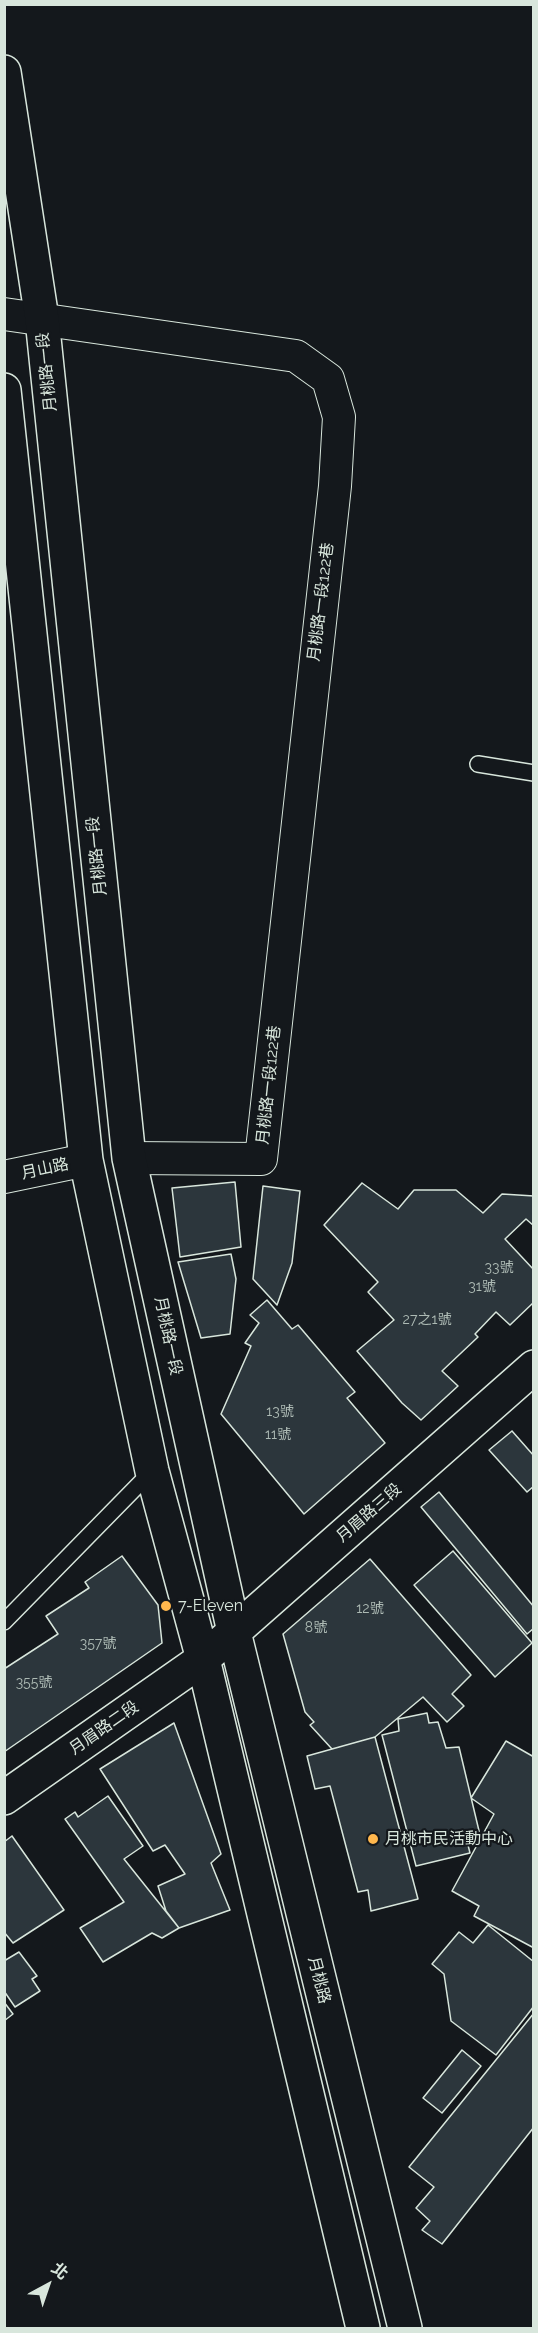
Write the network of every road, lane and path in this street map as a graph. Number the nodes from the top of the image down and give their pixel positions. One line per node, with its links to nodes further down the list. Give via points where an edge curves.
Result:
1 (4, 72): 3 (street, 月桃路一段)
2 (4, 314): 3 (street, 月桃路一段122巷)
3 (42, 320): 7 (street, 月桃路一段); 7 (street, 月桃路一段122巷, via 296,356 328,379 339,417 335,486 261,1159)
4 (4, 390): 8 (street)
5 (478, 764): 6 (lane)
6 (534, 773)
7 (129, 1158): 8 (street); 13 (street, 月桃路一段)
8 (86, 1160): 9 (street, 月山路); 11 (street)
9 (4, 1177)
10 (534, 1367): 13 (street, 月眉路三段)
11 (152, 1471): 12 (lane); 14 (street)
12 (4, 1622)
13 (234, 1632): 14 (street, 月眉路三段); 17 (street, 月桃路)
14 (203, 1659): 15 (street, 月眉路二段); 16 (street)
15 (4, 1798)
16 (363, 2328)
17 (405, 2328)

